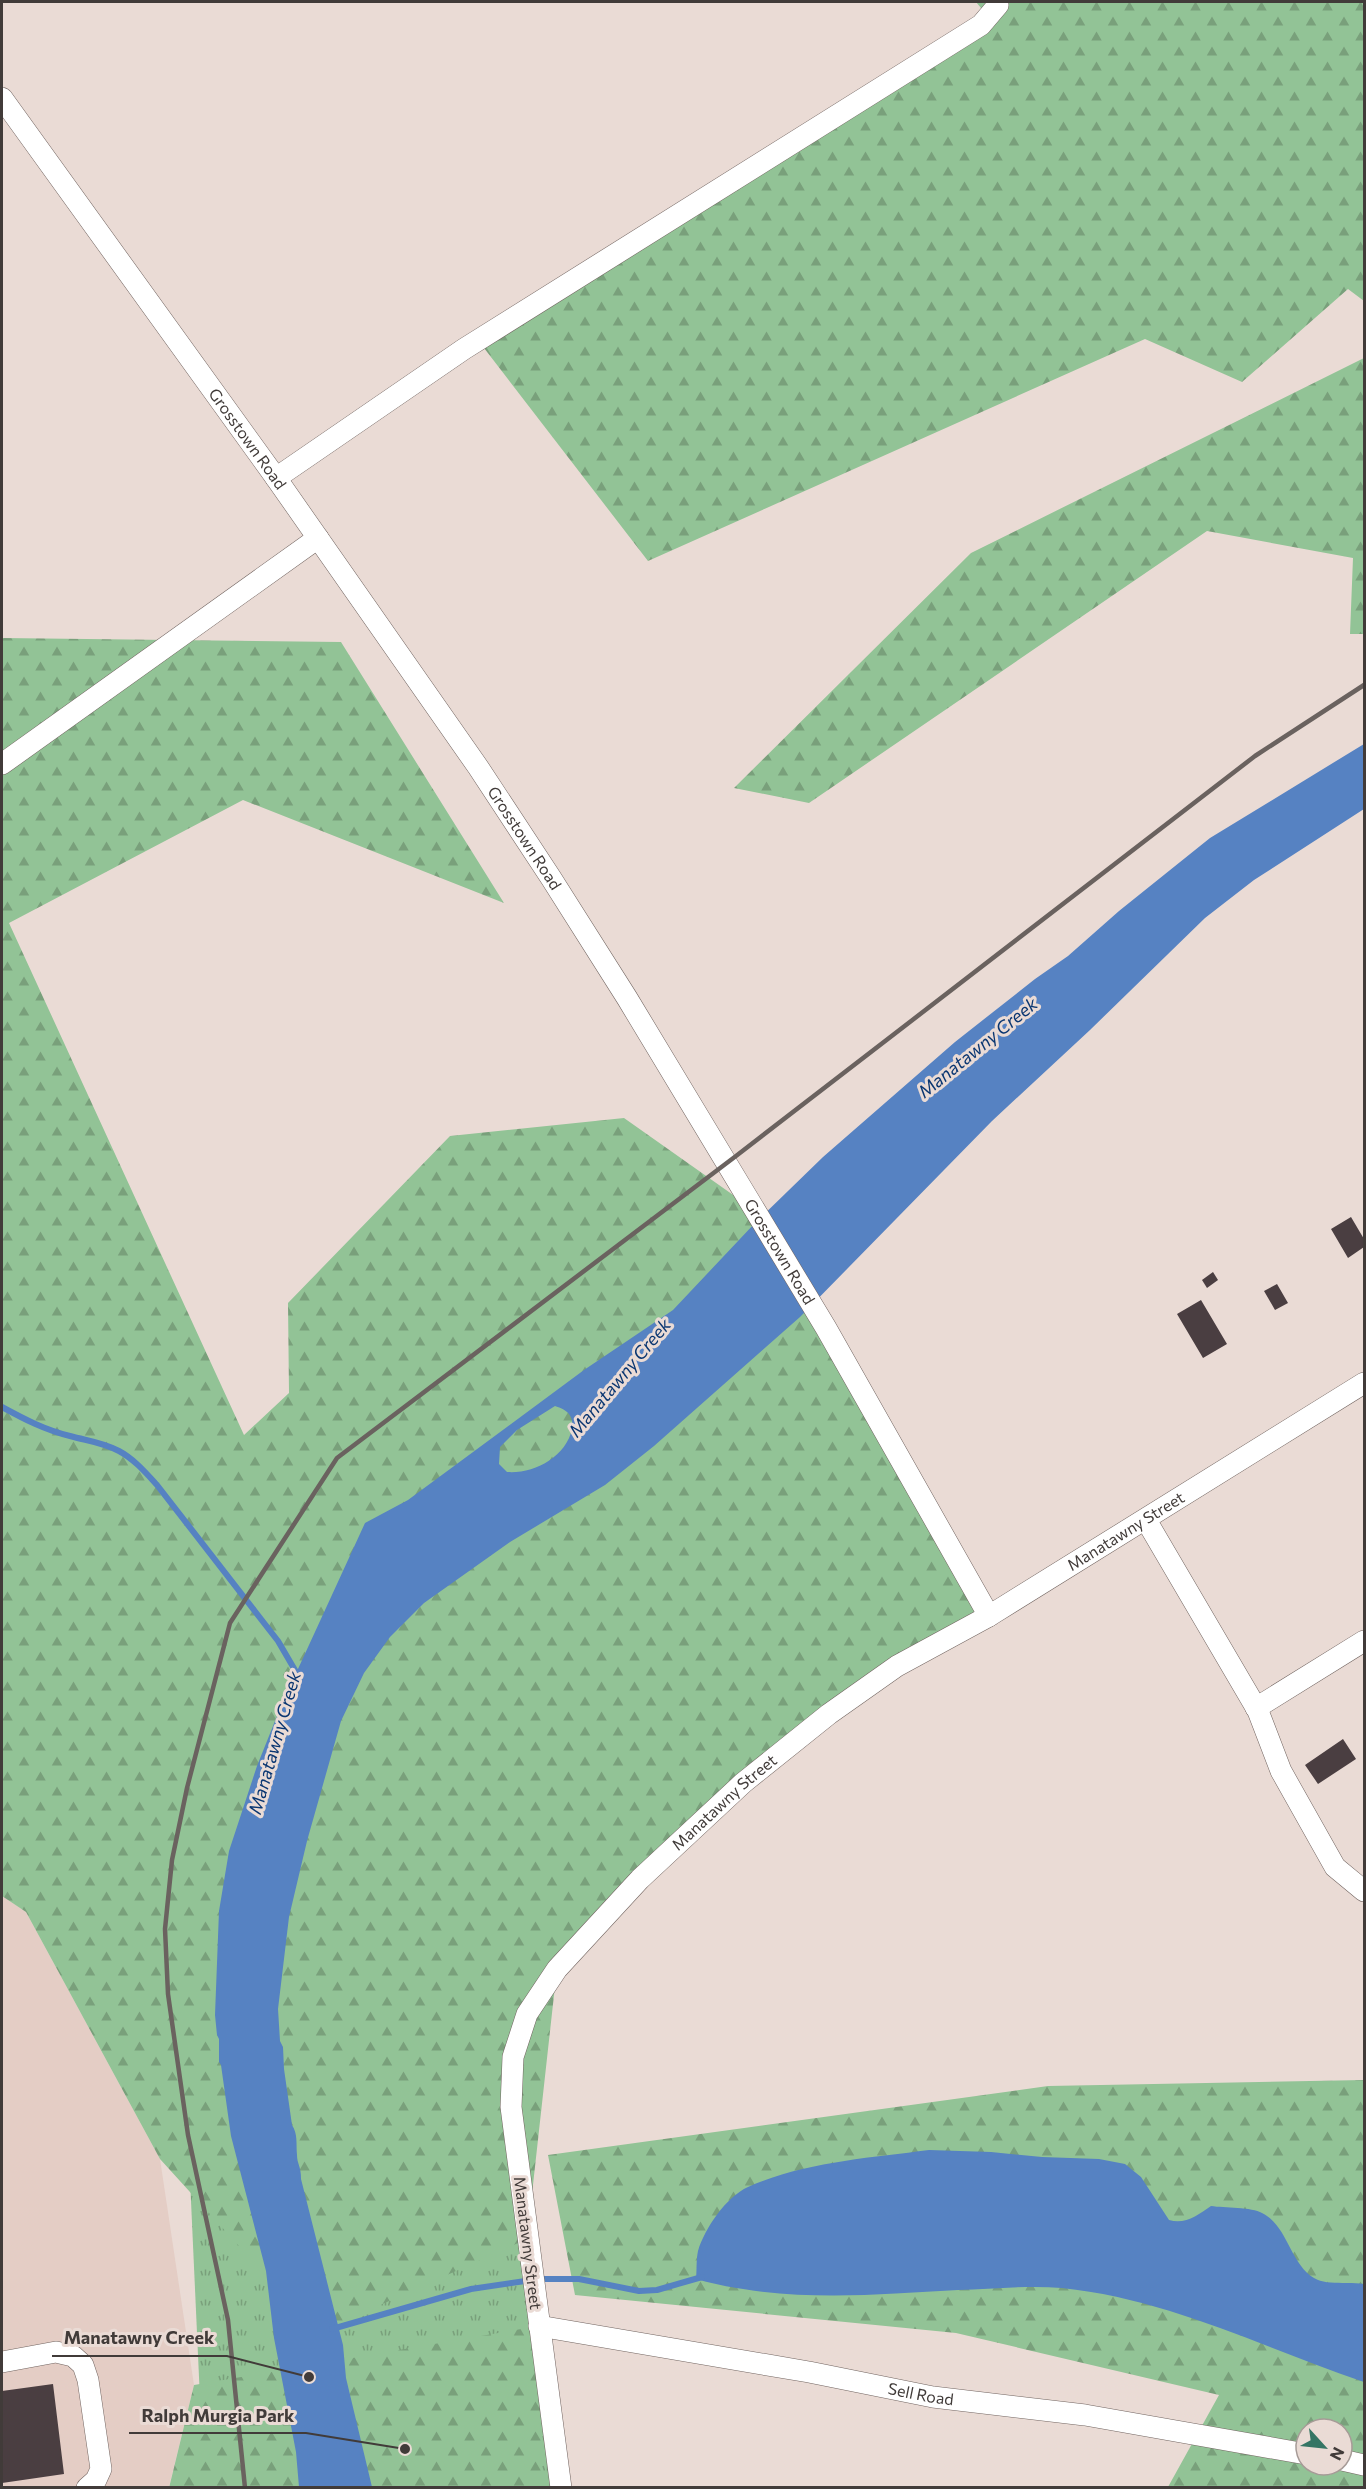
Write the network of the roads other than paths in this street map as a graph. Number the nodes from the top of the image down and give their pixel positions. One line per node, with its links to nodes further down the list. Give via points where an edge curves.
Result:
1 (997, 2): 3 (street, via 981,25 464,349)
2 (2, 98): 3 (street, Grosstown Road)
3 (276, 478): 4 (street, Grosstown Road)
4 (318, 538): 5 (street); 8 (street, Grosstown Road, via 478,766 637,1015 826,1328)
5 (2, 764)
6 (1365, 1383): 7 (street, Manatawny Street)
7 (1146, 1520): 8 (street, Manatawny Street); 10 (street)
8 (989, 1616): 12 (street, Manatawny Street, via 897,1666 743,1783 640,1879 556,1968 527,2014 513,2057 511,2107)
9 (1365, 1641): 10 (street)
10 (1257, 1708): 11 (street, via 1281,1771 1335,1867)
11 (1365, 1891)
12 (539, 2326): 14 (street, Sell Road, via 933,2397 1085,2415); 16 (street, Manatawny Street)
13 (2, 2362): 15 (street, via 56,2352 73,2356 83,2365 101,2469)
14 (1294, 2452)
15 (87, 2487)
16 (561, 2487)

